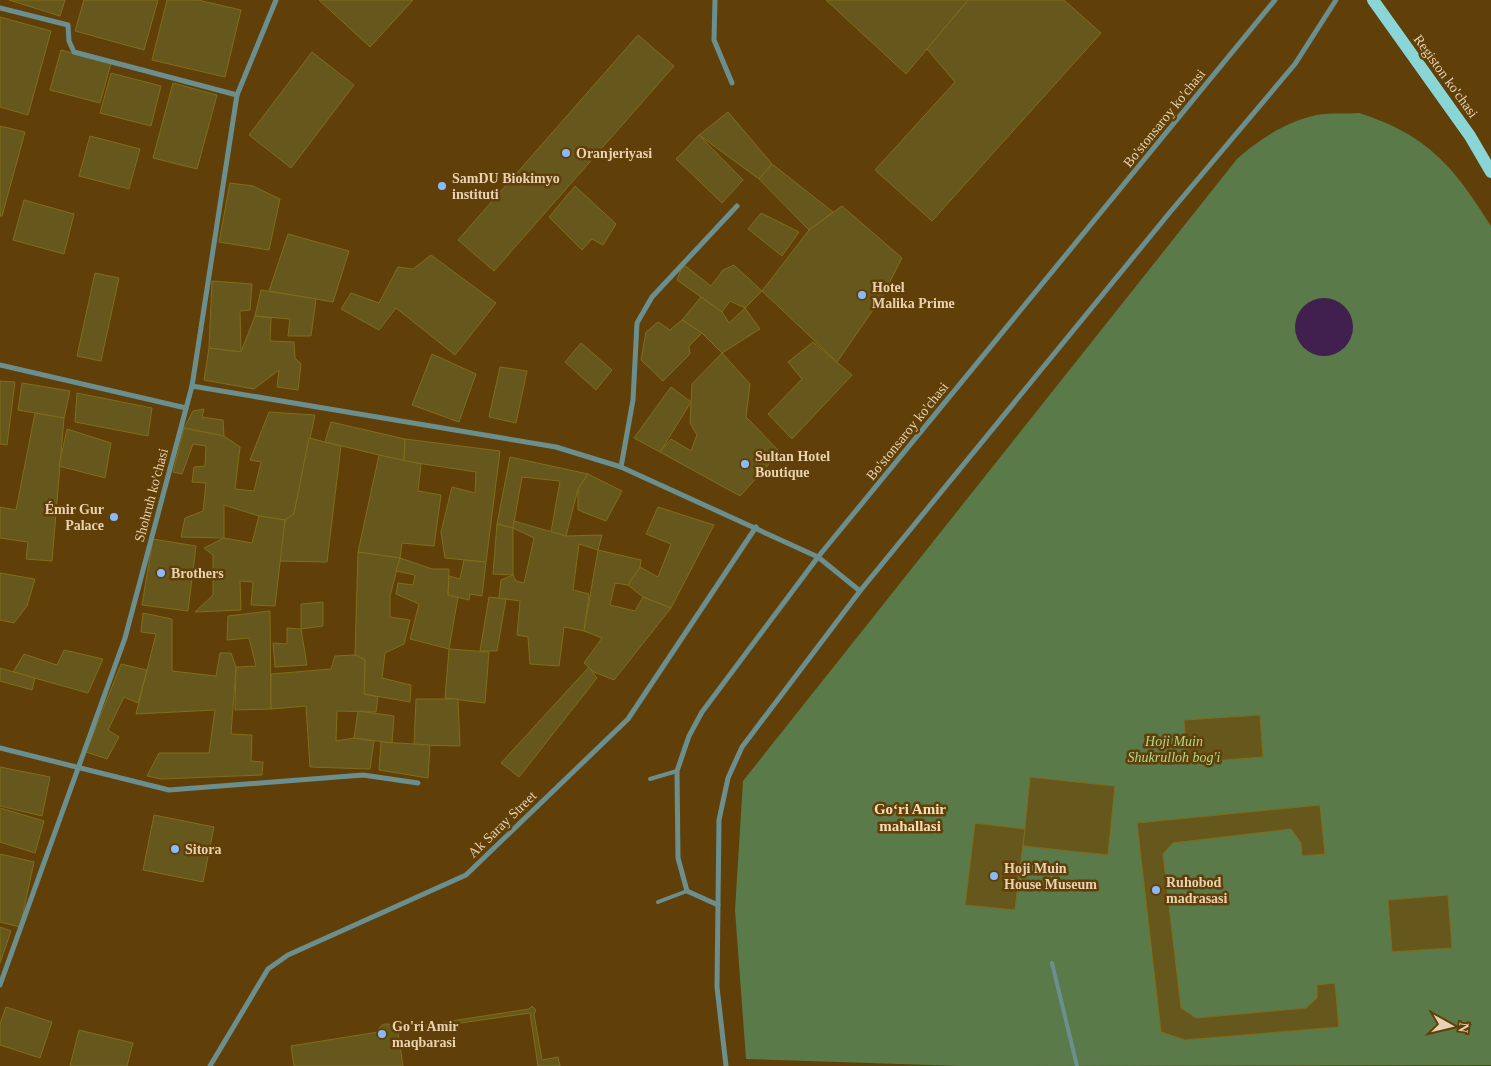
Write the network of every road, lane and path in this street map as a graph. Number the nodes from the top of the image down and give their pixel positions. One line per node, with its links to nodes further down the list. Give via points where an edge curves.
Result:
1 (276, 0): 8 (street, Shohruh ko'chasi)
2 (715, 0): 7 (street, via 714,40)
3 (1275, 0): 16 (street, Bo'stonsaroy ko'chasi)
4 (1336, 0): 17 (street, via 1295,64)
5 (1373, 0): 9 (main road, Registon ko'chasi, via 1470,136)
6 (0, 8): 8 (street, via 68,25 74,52)
7 (732, 83)
8 (237, 95): 12 (street, Shohruh ko'chasi)
9 (1491, 172)
10 (738, 206): 14 (street, via 652,297 637,323 632,400)
11 (0, 366): 13 (street)
12 (192, 386): 13 (street, Shohruh ko'chasi); 14 (street, via 556,446)
13 (186, 408): 19 (street, Shohruh ko'chasi, via 125,638)
14 (621, 467): 15 (street)
15 (756, 527): 16 (street); 28 (street, Ak Saray Street, via 628,719 466,874 288,956 268,969)
16 (818, 557): 17 (street); 20 (street, Bo'stonsaroy ko'chasi, via 702,712 689,736)
17 (860, 591): 25 (street, via 734,762 719,820)
18 (0, 748): 19 (street)
19 (79, 767): 22 (street, via 169,790 364,775); 27 (street, Shohruh ko'chasi)
20 (677, 772): 21 (lane); 23 (street, Bo'stonsaroy ko'chasi, via 678,858)
21 (650, 779)
22 (418, 783)
23 (687, 891): 24 (lane); 25 (street)
24 (658, 902)
25 (718, 905): 29 (street, via 717,987)
26 (1052, 963): 30 (lane)
27 (0, 985)
28 (210, 1066)
29 (726, 1066)
30 (1077, 1066)

